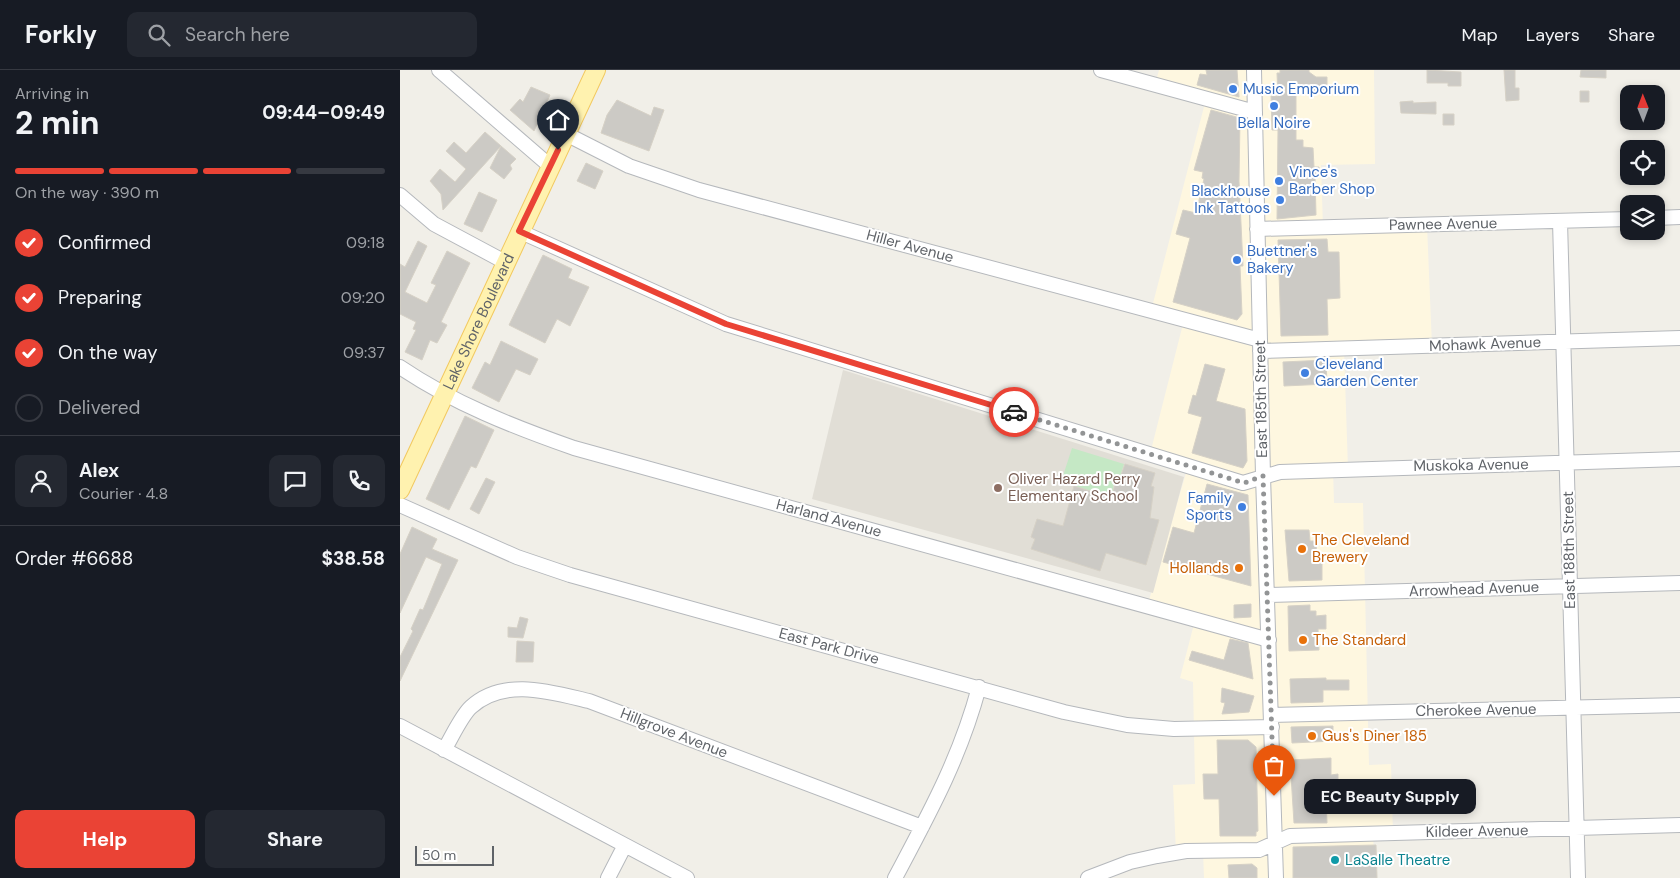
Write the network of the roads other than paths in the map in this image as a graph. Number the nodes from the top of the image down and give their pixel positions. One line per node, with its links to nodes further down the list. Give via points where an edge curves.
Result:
1 (439, 70): 7 (street)
2 (596, 70): 6 (main road, Lake Shore Boulevard)
3 (1101, 70): 5 (street)
4 (1254, 70): 5 (street, East 185th Street)
5 (1255, 112): 13 (street, East 185th Street)
6 (566, 134): 7 (main road, Lake Shore Boulevard); 18 (street, Hiller Avenue, via 629,166 699,190)
7 (550, 166): 14 (main road, Lake Shore Boulevard)
8 (400, 194): 15 (street, via 434,224)
9 (1665, 218): 10 (street)
10 (1680, 218)
11 (1620, 219): 12 (street, Pawnee Avenue)
12 (1560, 221): 13 (street, Pawnee Avenue); 17 (street, East 188th Street)
13 (1257, 229): 18 (street, East 185th Street)
14 (519, 231): 15 (main road, Lake Shore Boulevard); 23 (street, Muskoka Avenue, via 726,324 1244,483)
15 (505, 262): 20 (main road, Lake Shore Boulevard)
16 (1680, 338): 17 (street, Mohawk Avenue)
17 (1563, 342): 18 (street, Mohawk Avenue); 22 (street, East 188th Street)
18 (1260, 346): 23 (street, East 185th Street)
19 (400, 367): 20 (street, Harland Avenue)
20 (444, 393): 24 (main road, Lake Shore Boulevard); 29 (street, Harland Avenue, via 520,429 574,448)
21 (1680, 459): 22 (street, Muskoka Avenue)
22 (1567, 463): 23 (street, Muskoka Avenue, via 1333,469); 27 (street, East 188th Street)
23 (1263, 476): 28 (street, East 185th Street)
24 (400, 490)
25 (400, 504): 30 (street, East Park Drive, via 517,557 570,575)
26 (1680, 583): 27 (street, Arrowhead Avenue)
27 (1569, 587): 28 (street, Arrowhead Avenue); 32 (street, East 188th Street)
28 (1268, 595): 29 (street, East 185th Street)
29 (1269, 640): 33 (street, East 185th Street)
30 (979, 687): 33 (street, East Park Drive, via 1064,712 1127,725 1174,729); 37 (street, via 958,754)
31 (1680, 705): 32 (street, Cherokee Avenue)
32 (1574, 708): 33 (street, Cherokee Avenue); 38 (street, East 188th Street)
33 (1272, 721): 39 (street, East 185th Street)
34 (400, 726): 35 (street)
35 (444, 750): 37 (street, Hillgrove Avenue, via 470,708 492,695 515,688 540,690 589,701); 40 (street)
36 (1680, 825): 38 (street, Kildeer Avenue)
37 (922, 828): 43 (street)
38 (1576, 828): 39 (street, Kildeer Avenue, via 1290,836); 46 (street, East 188th Street)
39 (1275, 843): 44 (street, Kildeer Avenue, via 1259,850 1186,851 1157,856); 45 (street, East 185th Street)
40 (625, 846): 41 (street); 42 (street)
41 (608, 878)
42 (687, 878)
43 (895, 878)
44 (1088, 878)
45 (1276, 878)
46 (1578, 878)

